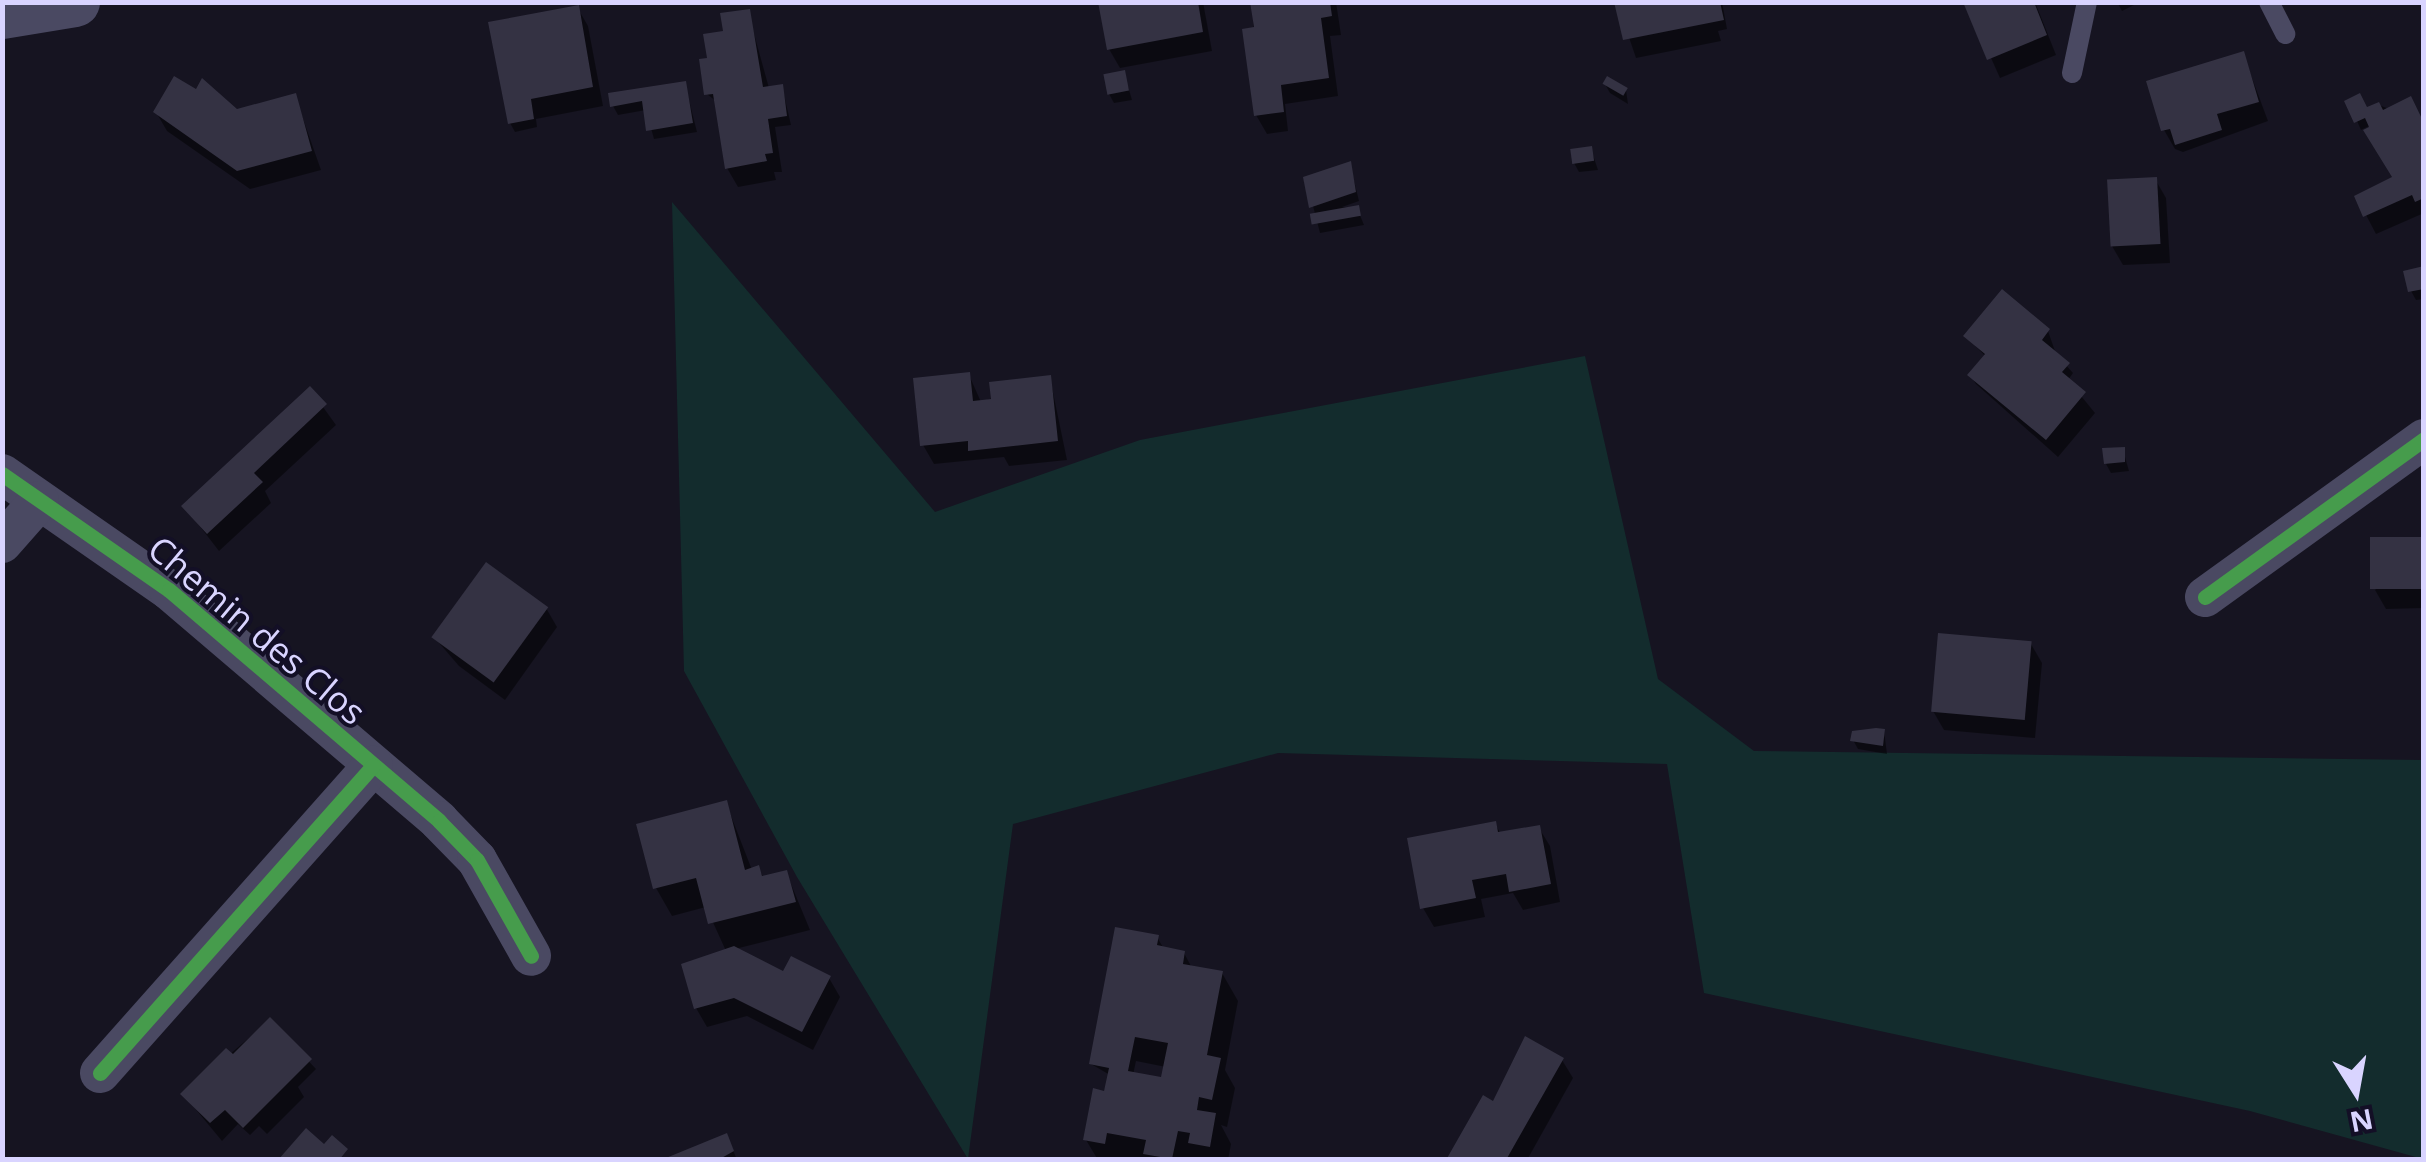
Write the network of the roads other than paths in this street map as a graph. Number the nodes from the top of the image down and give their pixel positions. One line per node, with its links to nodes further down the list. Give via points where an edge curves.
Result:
1 (74, 2): 4 (street)
2 (2087, 2): 6 (lane)
3 (2269, 2): 5 (lane)
4 (2, 14)
5 (2285, 34)
6 (2072, 74)
7 (2424, 438): 11 (street)
8 (2, 474): 9 (street, Chemin des Clos)
9 (39, 501): 10 (street); 12 (street, Chemin des Clos, via 170,590)
10 (2, 543)
11 (2205, 597)
12 (373, 766): 13 (street, Chemin des Clos, via 478,860); 14 (street, Chemin des Clos)
13 (531, 956)
14 (100, 1073)

